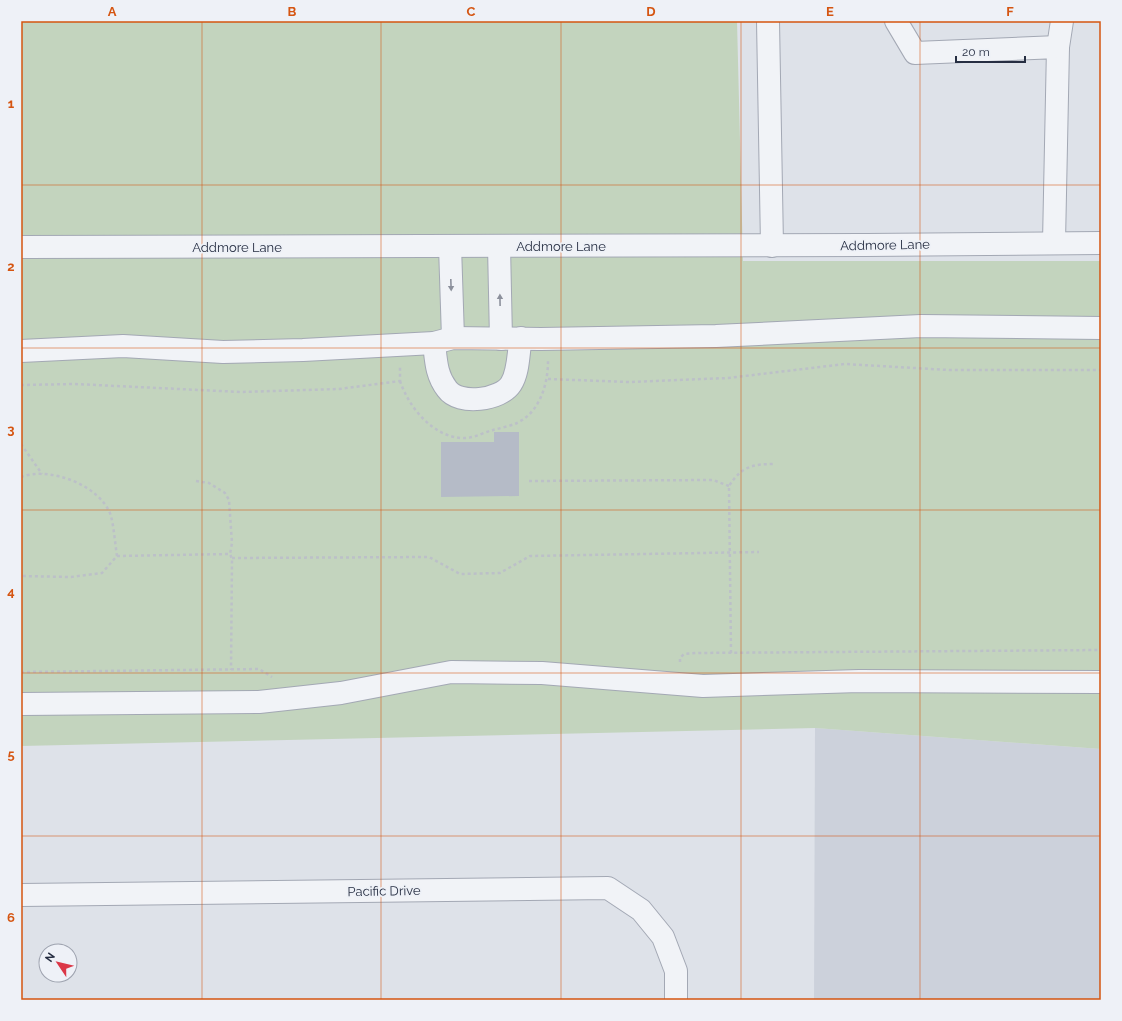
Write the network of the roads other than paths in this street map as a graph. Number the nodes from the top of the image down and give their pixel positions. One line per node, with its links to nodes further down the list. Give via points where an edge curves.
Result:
1 (768, 21): 9 (street)
2 (896, 21): 4 (street, via 915,52)
3 (1062, 21): 4 (street)
4 (1058, 47): 5 (street)
5 (1054, 242): 6 (street, Addmore Lane); 9 (street, Addmore Lane)
6 (1101, 243)
7 (450, 246): 8 (street, Addmore Lane); 10 (street, Addmore Lane); 13 (street, one-way to 13)
8 (498, 246): 9 (street, Addmore Lane); 12 (street, one-way to 8)
9 (772, 246)
10 (21, 247)
11 (1101, 328): 12 (street, via 922,326 716,336)
12 (511, 339): 13 (street); 13 (street, via 516,371 511,384 495,396 476,400 460,397 448,391 437,373)
13 (443, 340): 14 (street, via 303,350 223,352 123,346)
14 (21, 352)
15 (1101, 682): 16 (street, via 859,681 702,686 542,673 451,672 341,693 259,702)
16 (21, 704)
17 (21, 895): 18 (street, Pacific Drive, via 608,888 640,910 663,937 676,971)
18 (676, 1000)

